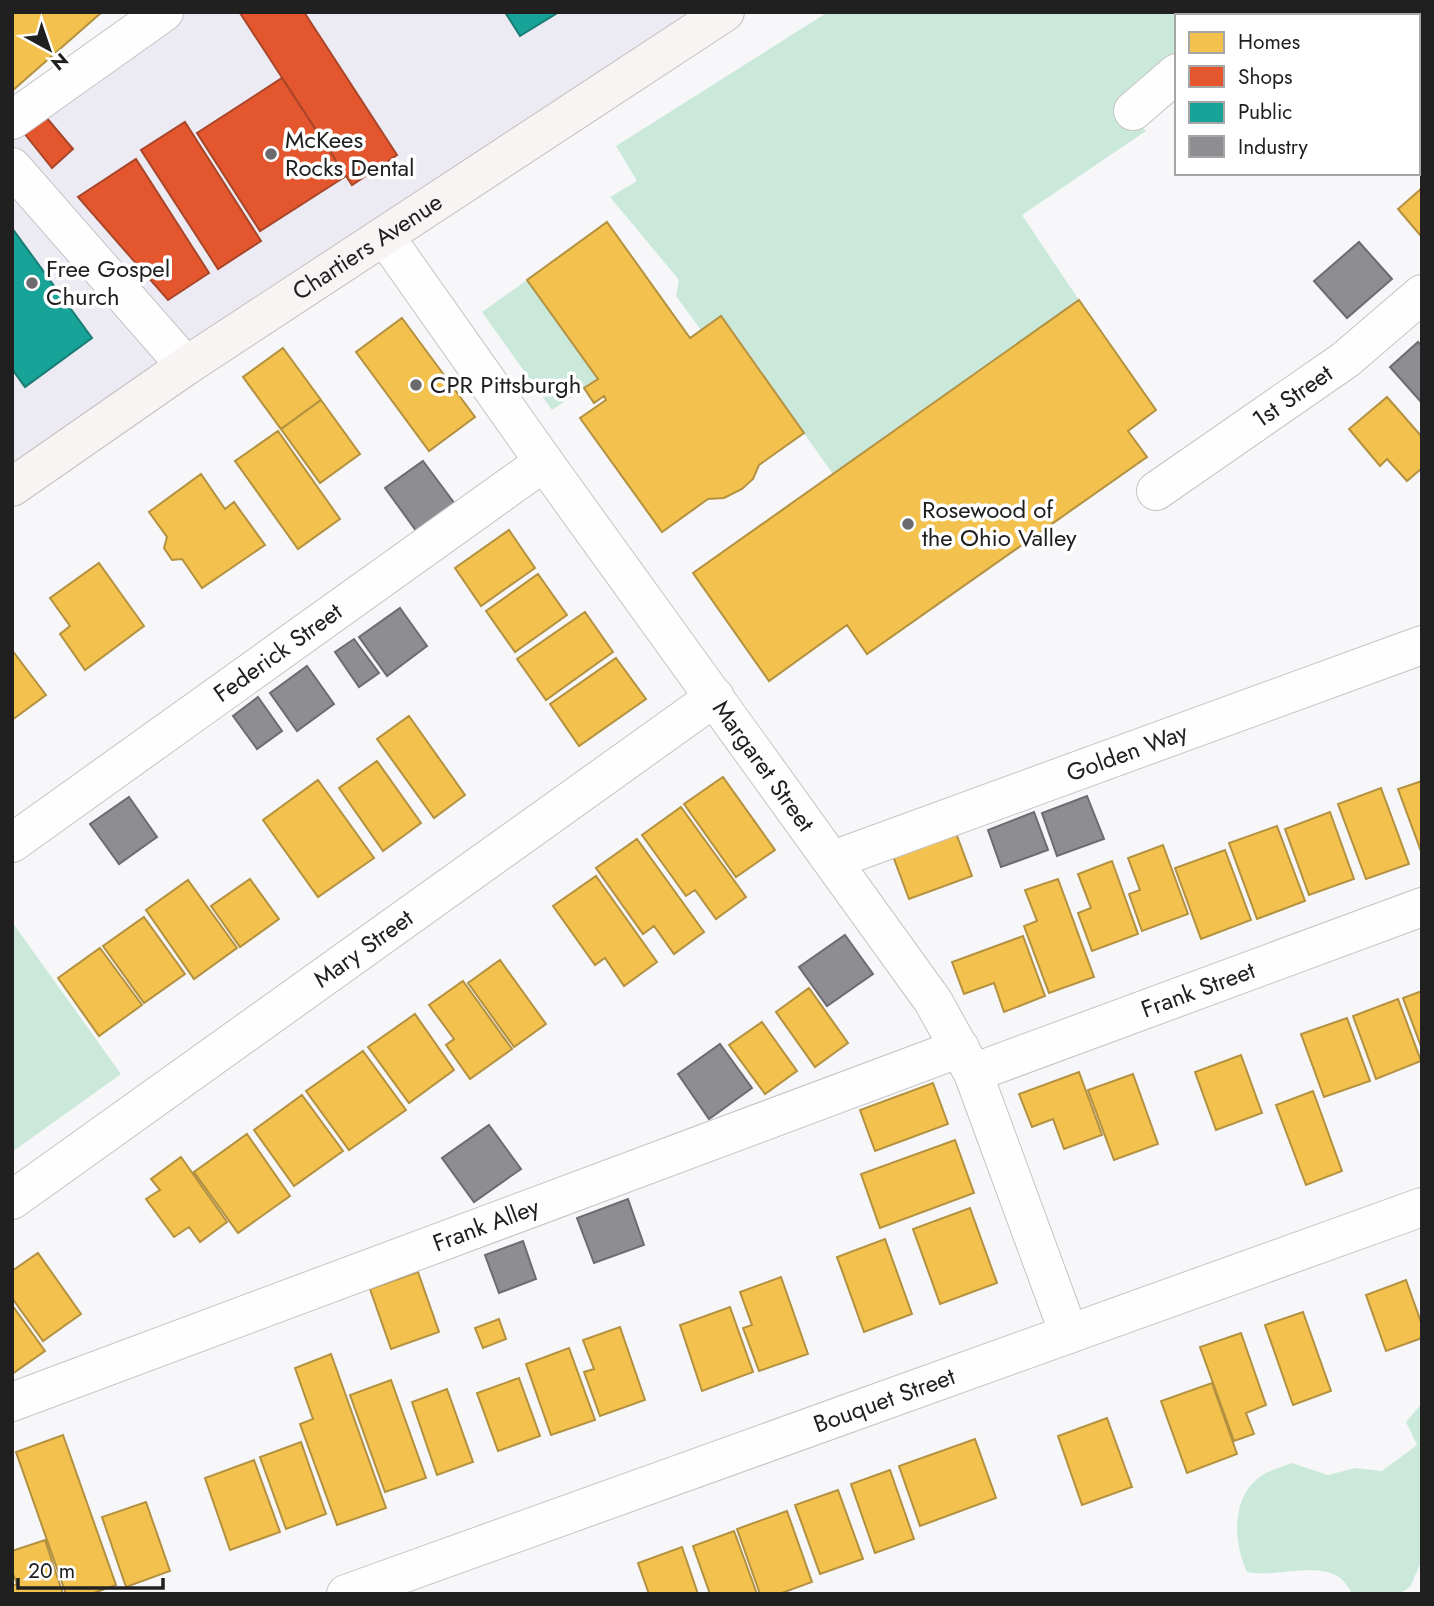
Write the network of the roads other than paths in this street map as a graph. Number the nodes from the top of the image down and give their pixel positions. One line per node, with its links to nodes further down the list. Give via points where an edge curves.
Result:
1 (164, 12): 5 (street)
2 (725, 12): 7 (main road, Chartiers Avenue)
3 (1175, 75): 4 (street)
4 (1133, 111)
5 (12, 120)
6 (12, 167): 9 (street)
7 (386, 238): 9 (main road, Chartiers Avenue); 10 (street, Margaret Street)
8 (1422, 294): 12 (street, 1st Street, via 1345,360)
9 (186, 366): 11 (main road, Chartiers Avenue)
10 (544, 463): 14 (street, Margaret Street); 15 (street, Federick Street)
11 (12, 487)
12 (1156, 491)
13 (1422, 645): 16 (street, Golden Way)
14 (715, 697): 16 (street, Margaret Street); 19 (street, Mary Street)
15 (12, 843)
16 (833, 860): 18 (street, Margaret Street, via 933,1001)
17 (1422, 907): 18 (street, Frank Street)
18 (967, 1061): 21 (street, Margaret Street); 22 (street, Frank Alley)
19 (12, 1200)
20 (1422, 1207): 21 (street, Bouquet Street)
21 (1069, 1334): 23 (street, Bouquet Street)
22 (12, 1402)
23 (346, 1594)

